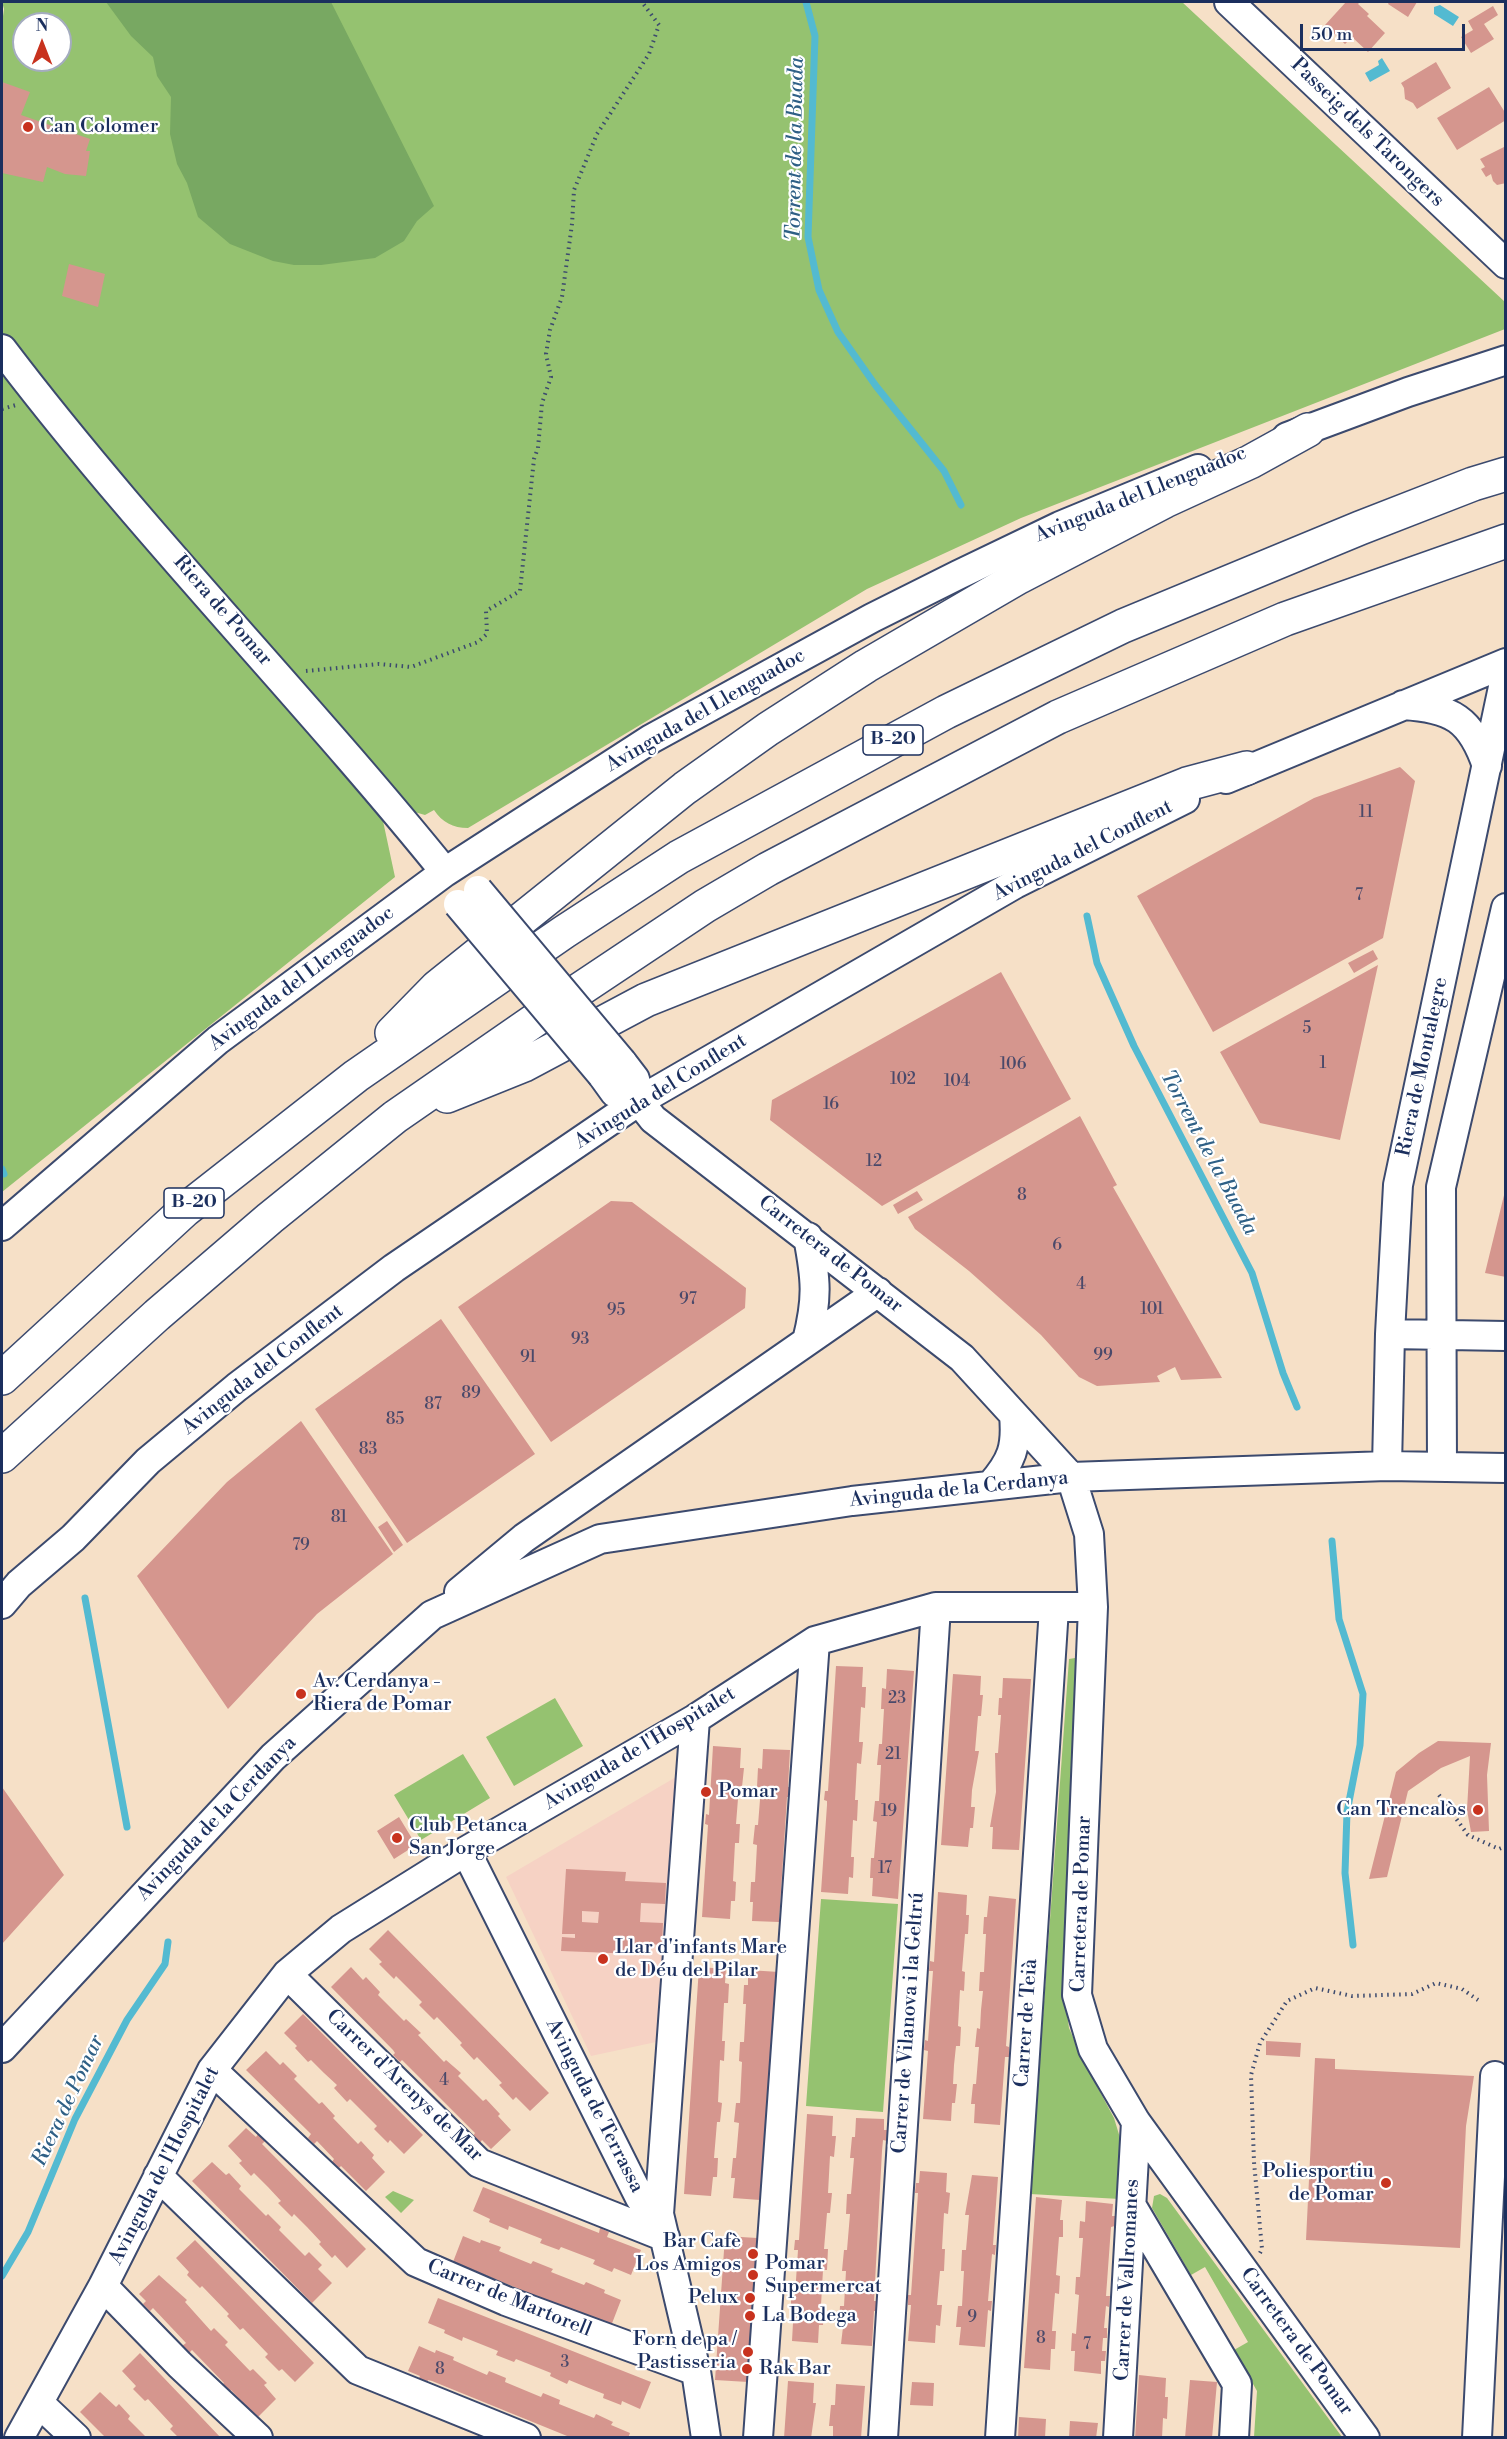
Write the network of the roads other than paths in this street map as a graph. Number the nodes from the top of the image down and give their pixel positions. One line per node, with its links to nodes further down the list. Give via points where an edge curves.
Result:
1 (1234, 3): 2 (street, Passeig dels Tarongers)
2 (1506, 264)
3 (2, 349): 13 (street, Riera de Pomar, via 49,412)
4 (1506, 360): 5 (street, Avinguda del Llenguadoc)
5 (1308, 430): 13 (street, Avinguda del Llenguadoc, via 1211,464 1060,526 872,618 651,739); 15 (highway, via 1019,577 866,666 768,729 686,788 436,987)
6 (1506, 474): 15 (highway, B-20, via 1349,532 1123,626 946,711 679,857)
7 (1506, 541): 17 (highway, B-20, via 1285,619 1058,717 705,906)
8 (1506, 663): 10 (street, Avinguda del Conflent)
9 (1506, 673): 11 (street, Riera de Montalegre)
10 (1403, 705): 11 (street, Avinguda del Conflent, via 1425,706 1451,714 1479,743); 12 (street, Avinguda del Conflent)
11 (1487, 766): 21 (street, Riera de Montalegre, via 1398,1185)
12 (1247, 768): 16 (street, Avinguda del Conflent, via 1015,884); 17 (highway, via 1187,784 646,1000 524,1065)
13 (446, 871): 16 (street, Carretera de Pomar, bridge, via 612,1069 635,1079); 18 (street, Avinguda del Llenguadoc, via 218,1040)
14 (1506, 908): 22 (street, via 1441,1186)
15 (356, 1077): 25 (highway, B-20, via 185,1210)
16 (639, 1101): 19 (street, Carretera de Pomar, via 653,1119); 33 (street, Avinguda del Conflent, via 394,1268 237,1387 148,1461)
17 (395, 1118): 27 (highway, B-20, via 261,1225)
18 (2, 1226)
19 (808, 1237): 20 (street, Carretera de Pomar); 24 (street, via 816,1279)
20 (878, 1292): 24 (street, Avinguda de la Cerdanya); 26 (street, Carretera de Pomar, via 962,1358)
21 (1390, 1334): 22 (street); 28 (street, Riera de Montalegre)
22 (1441, 1334): 23 (street); 29 (street)
23 (1506, 1336)
24 (807, 1341): 37 (street, Avinguda de la Cerdanya, via 524,1538)
25 (2, 1378)
26 (1014, 1415): 31 (street, Carretera de Pomar); 32 (street, via 1010,1460)
27 (2, 1456)
28 (1387, 1466): 29 (street, Avinguda de la Cerdanya); 31 (street, Avinguda de la Cerdanya)
29 (1442, 1467): 30 (street, Avinguda de la Cerdanya)
30 (1506, 1468)
31 (1071, 1477): 32 (street, Avinguda de la Cerdanya); 36 (street, Carretera de Pomar, via 1089,1534)
32 (991, 1485): 37 (street, Avinguda de la Cerdanya, via 852,1501 600,1539)
33 (2, 1604)
34 (936, 1608): 35 (street, Avinguda de l'Hospitalet); 38 (street, Avinguda de l'Hospitalet); 58 (street, Carrer de Vilanova i la Geltrú)
35 (1054, 1608): 36 (street, Avinguda de l'Hospitalet); 59 (street, Carrer de Teià)
36 (1093, 1608): 45 (street, Carretera de Pomar, via 1077,1995 1093,2049)
37 (432, 1615): 42 (street, Avinguda de la Cerdanya, via 273,1757)
38 (815, 1641): 39 (street, Avinguda de l'Hospitalet); 57 (street)
39 (695, 1719): 40 (street, Avinguda de l'Hospitalet); 48 (street)
40 (466, 1851): 41 (street, Avinguda de l'Hospitalet, via 341,1929); 48 (street, Avinguda de Terrassa, via 640,2198)
41 (287, 1974): 43 (street, Avinguda de l'Hospitalet); 48 (street, Carrer d'Arenys de Mar, via 479,2163)
42 (6, 2047)
43 (212, 2070): 46 (street, Avinguda de l'Hospitalet); 50 (street, Carrer de Martorell, via 416,2262 506,2301)
44 (1495, 2076): 63 (street)
45 (1136, 2122): 47 (street, Carrer de Vallromanes); 62 (street, Carretera de Pomar)
46 (158, 2176): 49 (street, Avinguda de l'Hospitalet); 55 (street, via 358,2370)
47 (1133, 2208): 60 (street, Carrer de Vallromanes); 61 (street, via 1237,2384)
48 (662, 2225): 50 (street)
49 (103, 2286): 51 (street, Avinguda de l'Hospitalet); 54 (street)
50 (696, 2371): 56 (street)
51 (39, 2403): 52 (street, Avinguda de l'Hospitalet); 53 (street)
52 (20, 2438)
53 (76, 2438)
54 (258, 2438)
55 (526, 2438)
56 (706, 2438)
57 (758, 2438)
58 (883, 2438)
59 (1000, 2438)
60 (1118, 2438)
61 (1234, 2438)
62 (1365, 2438)
63 (1477, 2438)

